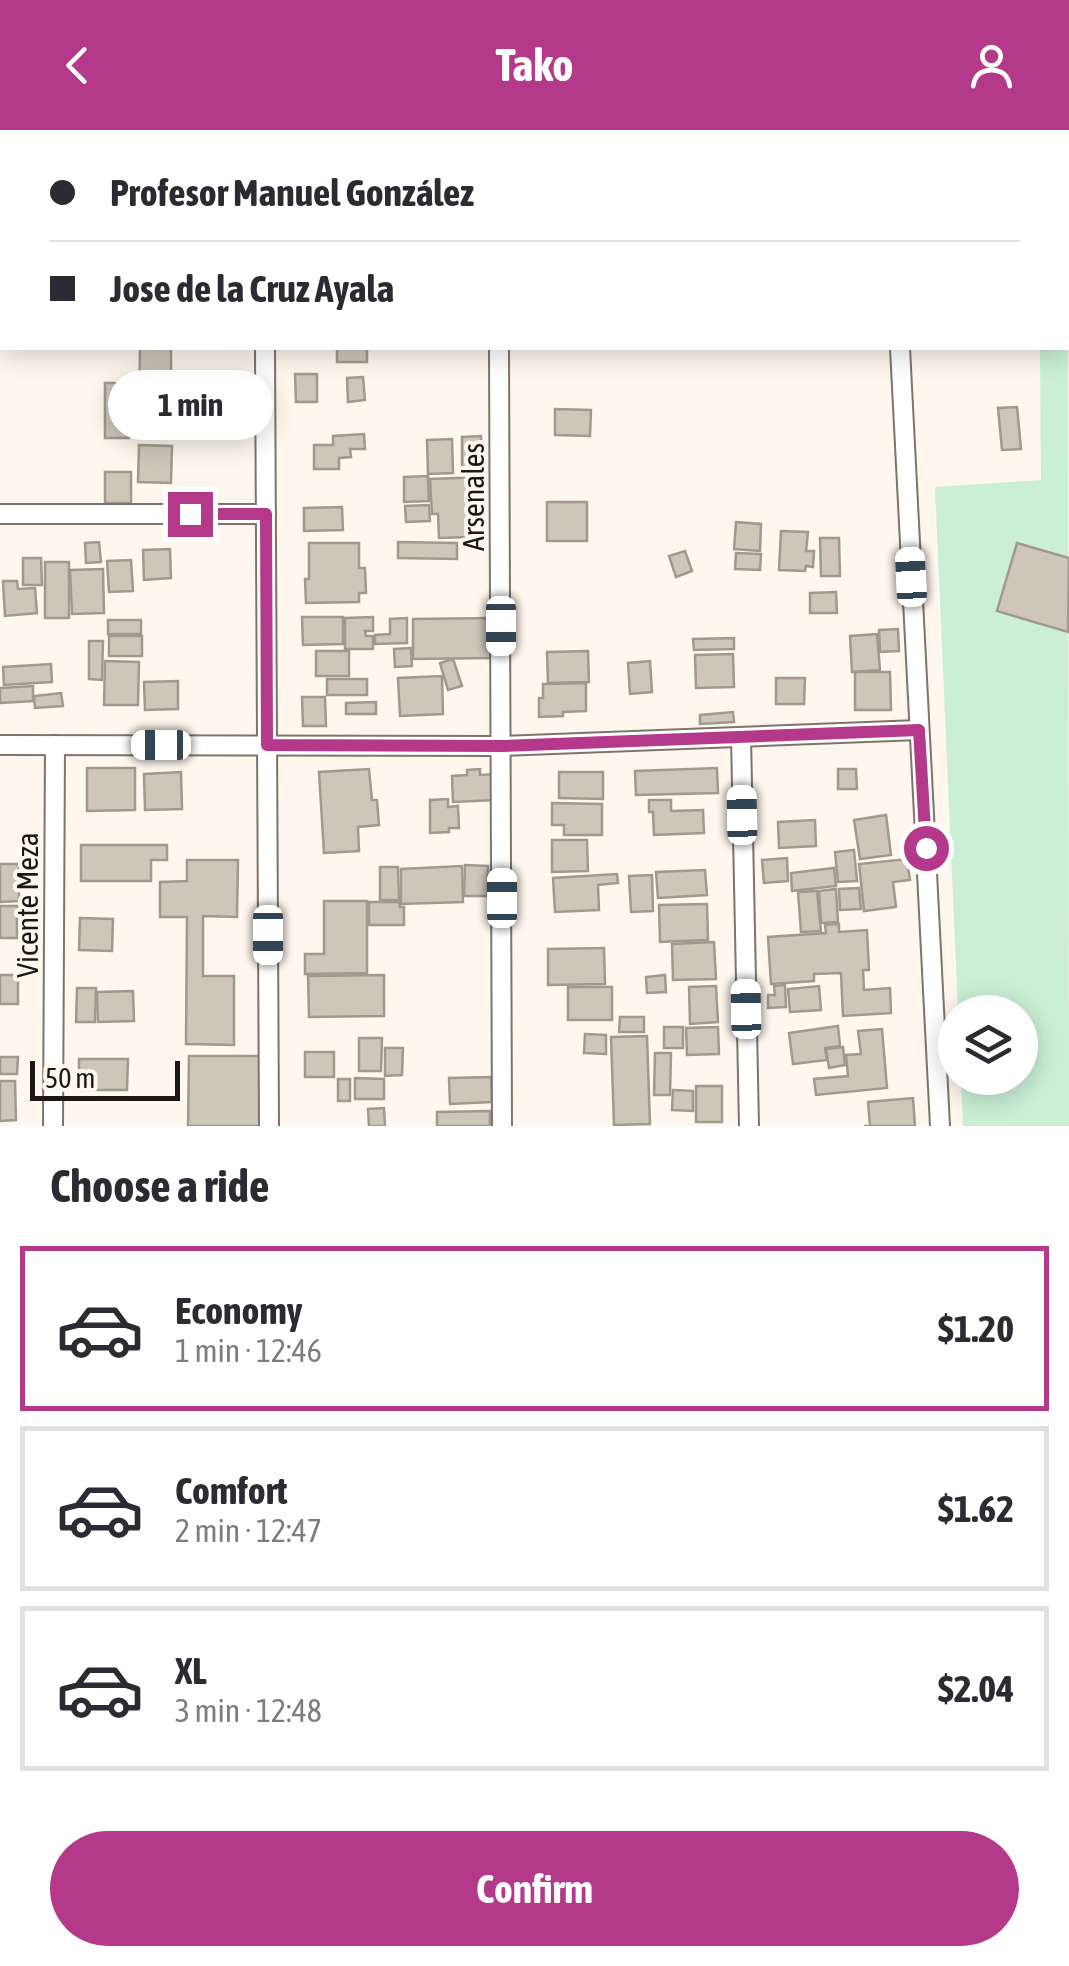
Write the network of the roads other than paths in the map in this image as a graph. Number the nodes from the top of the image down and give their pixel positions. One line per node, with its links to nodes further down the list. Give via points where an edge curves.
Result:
1 (266, 350): 5 (street)
2 (499, 350): 11 (street, Arsenales)
3 (900, 350): 6 (street)
4 (0, 514): 5 (street)
5 (266, 514): 10 (street)
6 (919, 730): 7 (street); 16 (street)
7 (741, 737): 11 (street); 15 (street)
8 (0, 745): 9 (street)
9 (55, 745): 10 (street); 12 (street, Vicente Meza)
10 (267, 745): 11 (street); 13 (street)
11 (502, 746): 14 (street, Arsenales)
12 (53, 1126)
13 (268, 1126)
14 (502, 1126)
15 (748, 1126)
16 (940, 1126)

